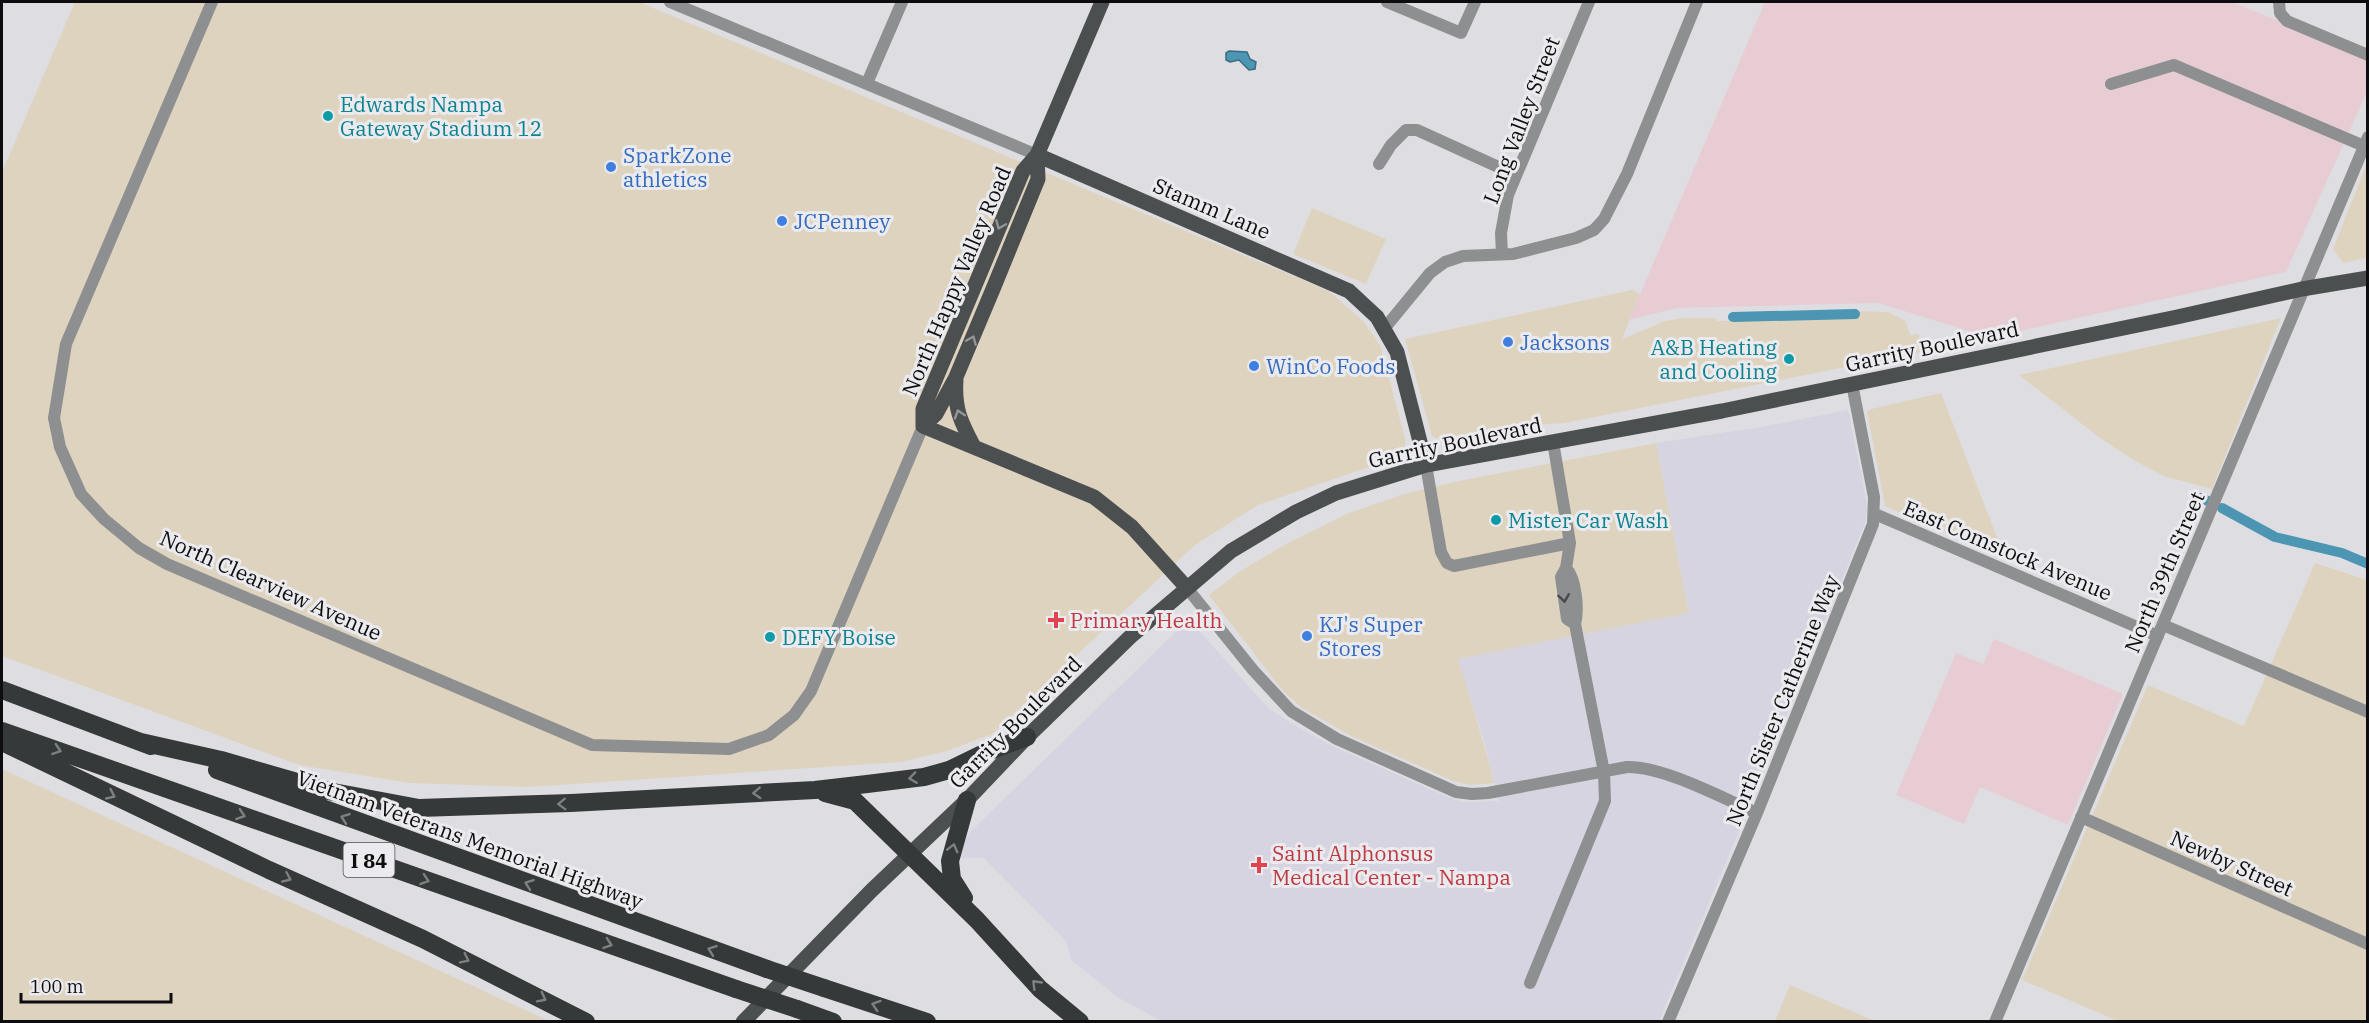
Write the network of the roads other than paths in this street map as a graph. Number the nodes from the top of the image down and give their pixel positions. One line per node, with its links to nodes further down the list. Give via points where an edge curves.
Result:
1 (212, 2): 32 (street, North Clearview Avenue, via 66,344 54,418 60,447 81,494 139,548 167,564 592,745 729,749 769,735 794,715)
2 (670, 2): 11 (street, Stamm Lane)
3 (902, 2): 11 (street)
4 (1102, 2): 14 (main road, North Happy Valley Road)
5 (1387, 2): 6 (street, via 1461,33)
6 (1475, 2)
7 (1589, 2): 16 (street, Long Valley Street)
8 (1696, 2): 17 (street, via 1627,174 1604,219 1594,230 1576,238)
9 (2279, 2): 10 (street, via 2280,14 2288,21)
10 (2367, 54)
11 (867, 83): 14 (street, Stamm Lane)
12 (2111, 84): 13 (street, via 2174,65)
13 (2366, 141): 19 (street, North 39th Street)
14 (1037, 155): 20 (main road, Stamm Lane, via 1349,291); 21 (main road, North Happy Valley Road, one-way to 14, via 1038,179); 23 (main road, North Happy Valley Road, one-way to 23, via 1023,171 923,409)
15 (1379, 164): 16 (street, via 1406,130 1417,130)
16 (1516, 174): 17 (street, Long Valley Street, via 1501,233)
17 (1502, 254): 20 (street, via 1463,256 1445,262 1430,273)
18 (2367, 278): 19 (main road, Garrity Boulevard)
19 (2302, 289): 22 (main road, Garrity Boulevard); 30 (street, North 39th Street)
20 (1384, 329): 26 (main road, Stamm Lane, via 1397,352)
21 (956, 377): 23 (main road, North Happy Valley Road, via 936,414); 25 (main road, one-way to 21, via 958,414)
22 (1852, 384): 24 (main road, Garrity Boulevard); 27 (street, North Sister Catherine Way)
23 (922, 426): 25 (main road); 32 (street, North Happy Valley Road)
24 (1553, 442): 26 (main road, Garrity Boulevard); 28 (street)
25 (974, 447): 29 (main road, via 1094,497 1132,527)
26 (1426, 465): 28 (street, Stamm Lane, via 1441,552 1447,563 1454,566); 29 (main road, Garrity Boulevard, via 1336,493 1296,512 1231,550)
27 (1875, 514): 30 (street, East Comstock Avenue); 41 (street, North Sister Catherine Way, via 1868,541)
28 (1570, 543): 38 (street, via 1566,568 1571,574 1575,624)
29 (1186, 588): 35 (main road, Garrity Boulevard); 38 (street, via 1291,711 1337,739 1436,784 1456,792 1488,793)
30 (2161, 631): 33 (street, East Comstock Avenue); 42 (street, North 39th Street)
31 (2, 690): 37 (highway, Vietnam Veterans Memorial Highway / I 84)
32 (811, 691)
33 (2367, 712)
34 (2, 730): 49 (highway, I 84, one-way to 49, bridge)
35 (1027, 737): 39 (highway, one-way to 39, via 924,777); 40 (main road, Garrity Boulevard)
36 (2, 742): 47 (highway, one-way to 47, via 423,939)
37 (141, 742): 39 (highway, one-way to 37, via 419,808 328,791); 50 (highway, Vietnam Veterans Memorial Highway / I 84, one-way to 37, bridge, via 767,969)
38 (1604, 772): 41 (street, via 1627,767 1650,769); 46 (street, via 1605,801)
39 (815, 790): 43 (highway, via 855,801)
40 (967, 800): 43 (main road, Garrity Boulevard); 44 (highway, one-way to 40, via 952,879 950,861)
41 (1757, 813): 52 (street, North Sister Catherine Way)
42 (2081, 817): 45 (street, Newby Street); 53 (street, North 39th Street)
43 (909, 854): 44 (highway); 48 (main road, Garrity Boulevard)
44 (977, 920): 51 (highway, one-way to 44, via 1040,989)
45 (2367, 944)
46 (1530, 982)
47 (586, 1022)
48 (743, 1022)
49 (833, 1022)
50 (927, 1022)
51 (1080, 1022)
52 (1668, 1022)
53 (1995, 1022)

